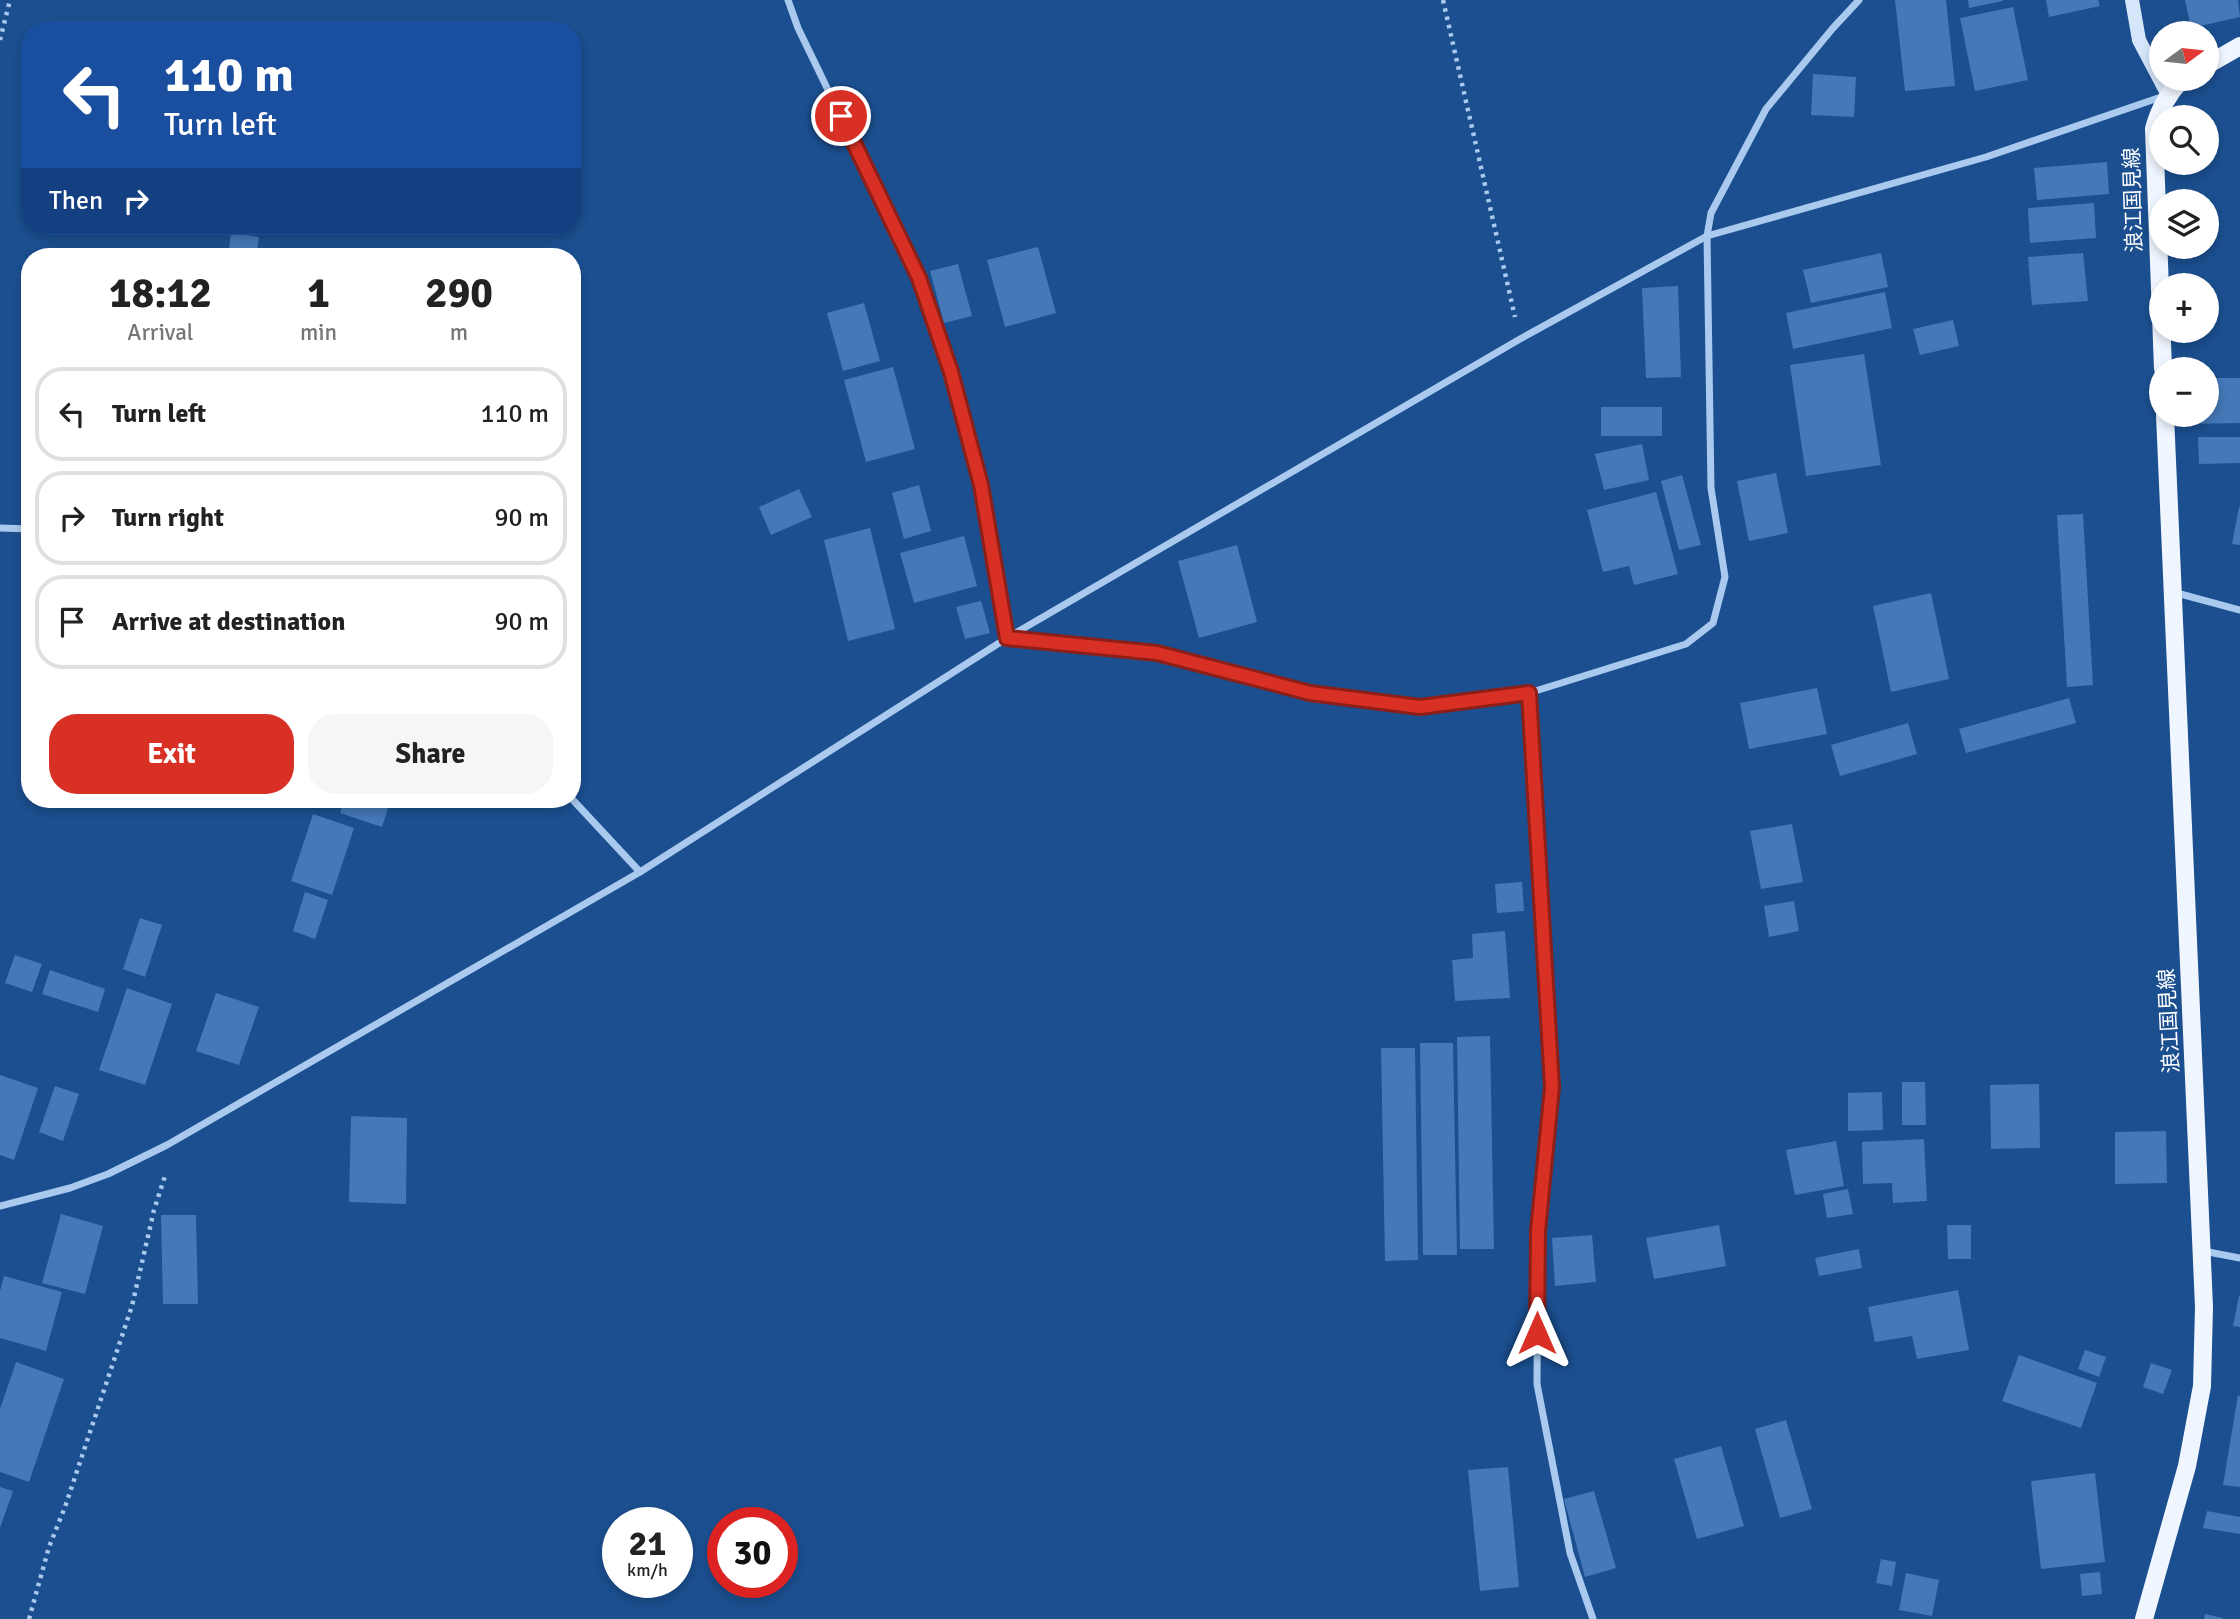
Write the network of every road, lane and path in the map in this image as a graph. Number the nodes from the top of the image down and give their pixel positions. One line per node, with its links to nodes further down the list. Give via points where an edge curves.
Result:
1 (10, 0): 6 (path)
2 (788, 0): 19 (street, via 919,278 951,372 981,485)
3 (1443, 0): 12 (path)
4 (1859, 0): 11 (street, via 1766,109 1711,213)
5 (2132, 0): 10 (main road, via 2139,40)
6 (0, 40)
7 (2240, 46): 8 (main road)
8 (2219, 58)
9 (2172, 91): 10 (main road, 浪江国見線)
10 (2168, 95): 11 (street, via 1986,157); 13 (main road, 浪江国見線, via 2154,129)
11 (1707, 236): 12 (street); 20 (street, via 1711,488 1726,577 1713,623 1686,645)
12 (1520, 339): 19 (street)
13 (2163, 357)
14 (2165, 427): 17 (main road, 浪江国見線)
15 (0, 528): 16 (street)
16 (21, 529)
17 (2172, 592): 18 (street); 25 (main road, 浪江国見線)
18 (2240, 610)
19 (1007, 638): 20 (street, via 1157,653 1310,693 1420,707); 22 (street)
20 (1529, 693): 28 (street, via 1552,1087 1538,1231 1537,1384 1570,1553)
21 (580, 808): 22 (street)
22 (640, 872): 23 (street)
23 (167, 1145): 24 (street, via 70,1188); 27 (path, via 167,1170 132,1306 49,1546)
24 (0, 1206)
25 (2203, 1251): 26 (street); 29 (main road, 浪江国見線, via 2202,1386 2187,1466)
26 (2240, 1258)
27 (29, 1619)
28 (1593, 1619)
29 (2144, 1619)

